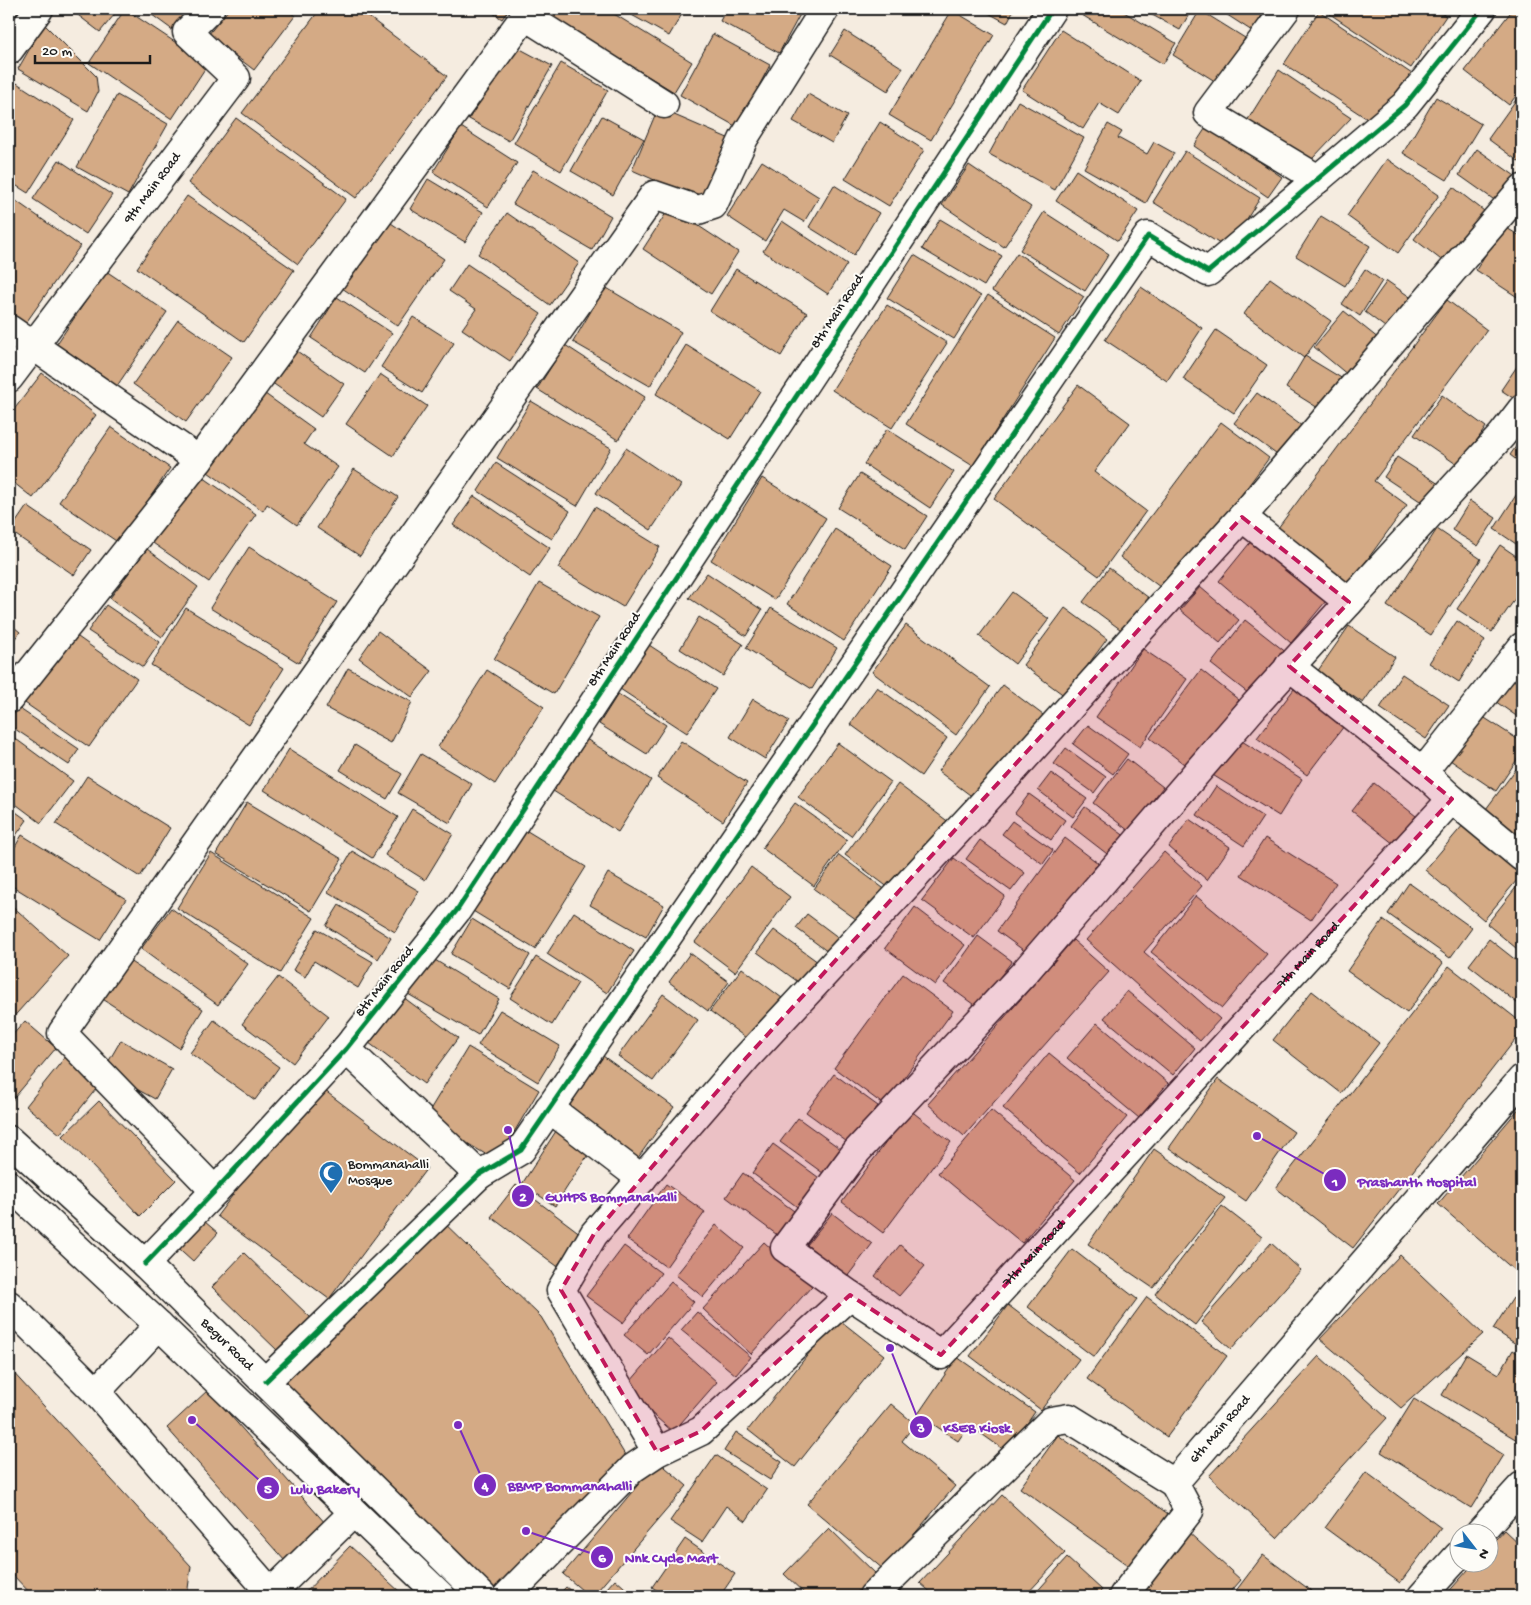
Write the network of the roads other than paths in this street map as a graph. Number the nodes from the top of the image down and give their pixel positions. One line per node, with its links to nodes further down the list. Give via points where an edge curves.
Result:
1 (39, 9): 8 (street)
2 (210, 9): 13 (street, 9th Main Road, via 187,32 236,78)
3 (825, 9): 32 (street, via 744,138 713,205 698,210 654,195 62,1033)
4 (1052, 9): 25 (street, 8th Main Road, via 462,901)
5 (1286, 9): 10 (street, via 1208,113)
6 (1482, 9): 10 (street, via 1405,105)
7 (528, 12): 9 (street); 16 (street)
8 (9, 50)
9 (664, 104)
10 (1318, 179): 27 (street, via 1208,272 1148,236)
11 (1522, 189): 17 (street)
12 (9, 329): 13 (street)
13 (33, 346): 14 (street, 9th Main Road); 16 (street)
14 (9, 378)
15 (1522, 409): 18 (street)
16 (199, 460): 21 (street)
17 (1242, 517): 18 (street); 30 (street, via 978,809 746,1058)
18 (1349, 602): 20 (street)
19 (1522, 647): 22 (street)
20 (1289, 666): 22 (street); 34 (street, via 1024,973 857,1151 785,1248)
21 (9, 699)
22 (1423, 772): 23 (street)
23 (1452, 799): 24 (street); 34 (street, 7th Main Road, via 942,1356)
24 (1522, 857)
25 (346, 1049): 29 (street); 32 (street, 8th Main Road)
26 (1522, 1080): 40 (street, 6th Main Road)
27 (549, 1108): 29 (street, via 521,1150); 30 (street)
28 (9, 1140): 33 (street, Begur Road)
29 (479, 1175): 37 (street)
30 (642, 1179): 39 (street, via 594,1234 561,1290)
31 (9, 1185): 36 (street)
32 (215, 1191): 33 (street, 8th Main Road)
33 (145, 1264): 37 (street, Begur Road)
34 (850, 1294): 39 (street, via 701,1431)
35 (9, 1305): 38 (street)
36 (159, 1325): 38 (street); 42 (street)
37 (266, 1381): 47 (street, Begur Road)
38 (96, 1392): 45 (street)
39 (658, 1452): 48 (street, via 634,1468)
40 (1174, 1483): 49 (street, via 1069,1418 1052,1421); 50 (street, via 1189,1511)
41 (1522, 1486): 43 (street)
42 (353, 1513): 45 (street); 46 (street)
43 (1489, 1522)
44 (1448, 1567): 51 (street)
45 (269, 1595)
46 (441, 1596)
47 (482, 1596)
48 (507, 1596)
49 (873, 1596)
50 (1123, 1596)
51 (1422, 1596)

